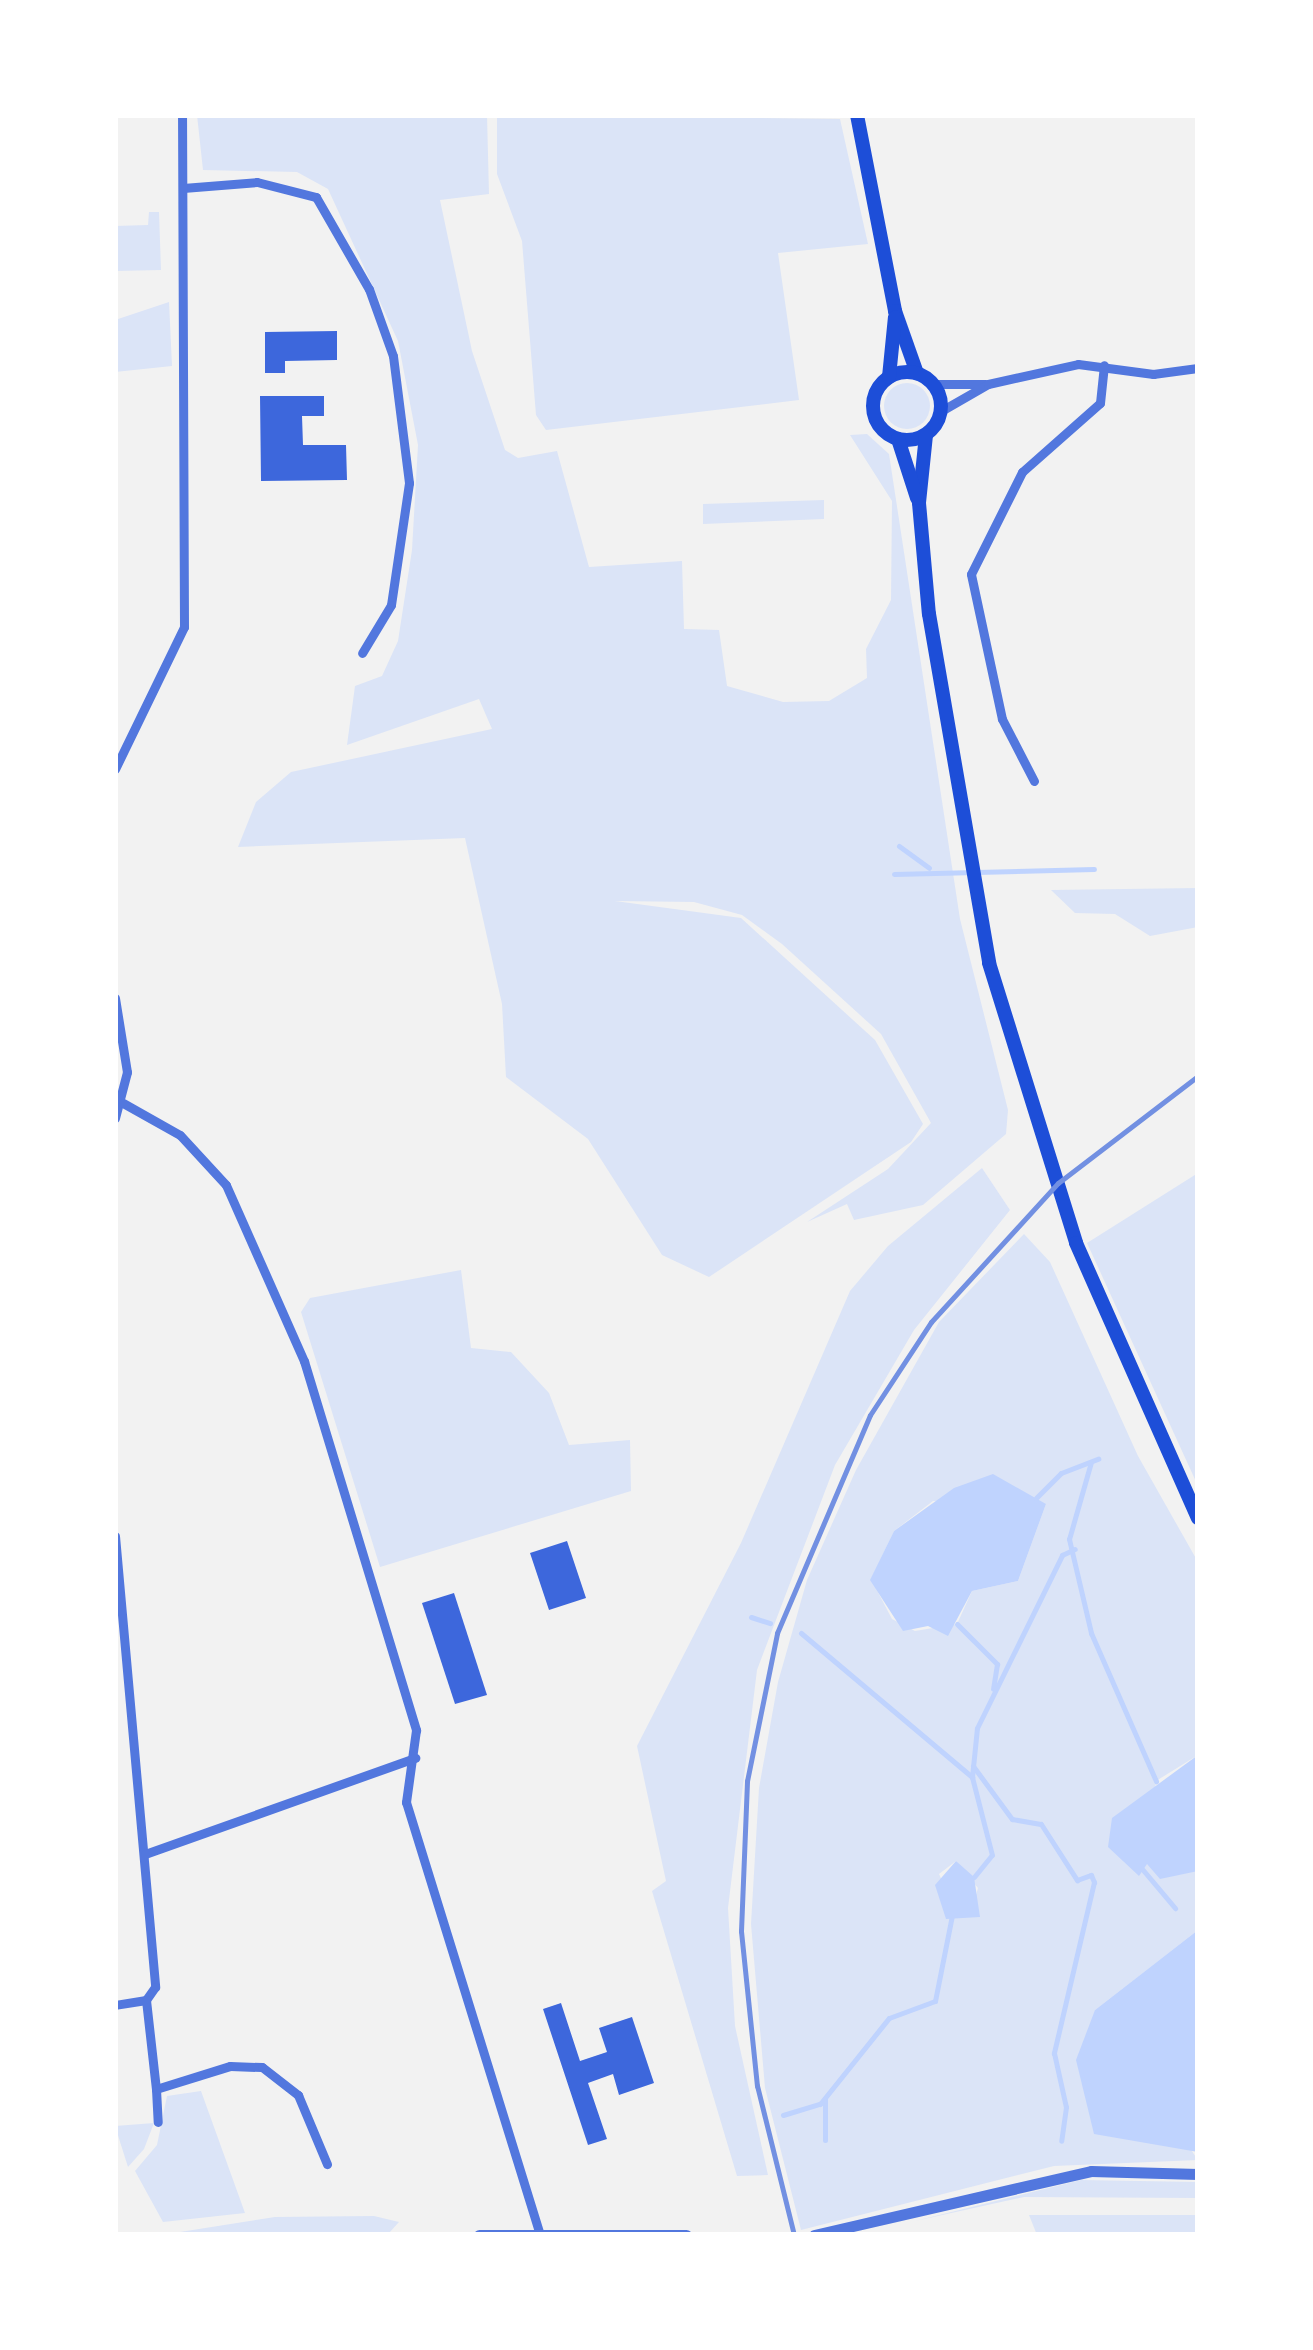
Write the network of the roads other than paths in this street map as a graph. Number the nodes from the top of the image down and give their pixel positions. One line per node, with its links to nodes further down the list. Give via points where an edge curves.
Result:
1 (182, 115): 3 (street)
2 (857, 115): 4 (main road)
3 (183, 188): 15 (street, via 257,182 316,197 369,289 393,356 410,483 391,605); 16 (street, via 184,627)
4 (896, 311): 7 (main road); 8 (main road)
5 (1104, 365): 6 (street, via 1153,374); 10 (street); 17 (street, via 1100,403 1022,472 971,574 1002,718)
6 (1198, 368)
7 (917, 374): 8 (main road); 9 (main road)
8 (889, 378): 13 (main road, via 873,409)
9 (933, 384): 10 (street); 11 (main road)
10 (988, 384): 11 (street)
11 (941, 411): 12 (main road)
12 (926, 435): 13 (main road); 14 (main road)
13 (898, 440): 14 (main road)
14 (918, 504): 21 (main road, via 961,832 1044,1155)
15 (362, 653)
16 (115, 769)
17 (1034, 781)
18 (115, 998): 19 (street)
19 (123, 1102): 20 (street); 23 (street, via 180,1135 247,1220 304,1361 416,1730)
20 (115, 1118)
21 (1198, 1518)
22 (115, 1536): 24 (street)
23 (415, 1758): 24 (street); 31 (street, via 406,1802)
24 (145, 1854): 25 (street, via 155,1987)
25 (146, 2000): 26 (street); 27 (street)
26 (115, 2004)
27 (156, 2089): 28 (street); 29 (street, via 230,2066 262,2067 298,2095)
28 (158, 2122)
29 (327, 2164)
30 (1198, 2174): 34 (street, via 1091,2171)
31 (539, 2233): 32 (street); 33 (street)
32 (479, 2235)
33 (686, 2235)
34 (814, 2235)

